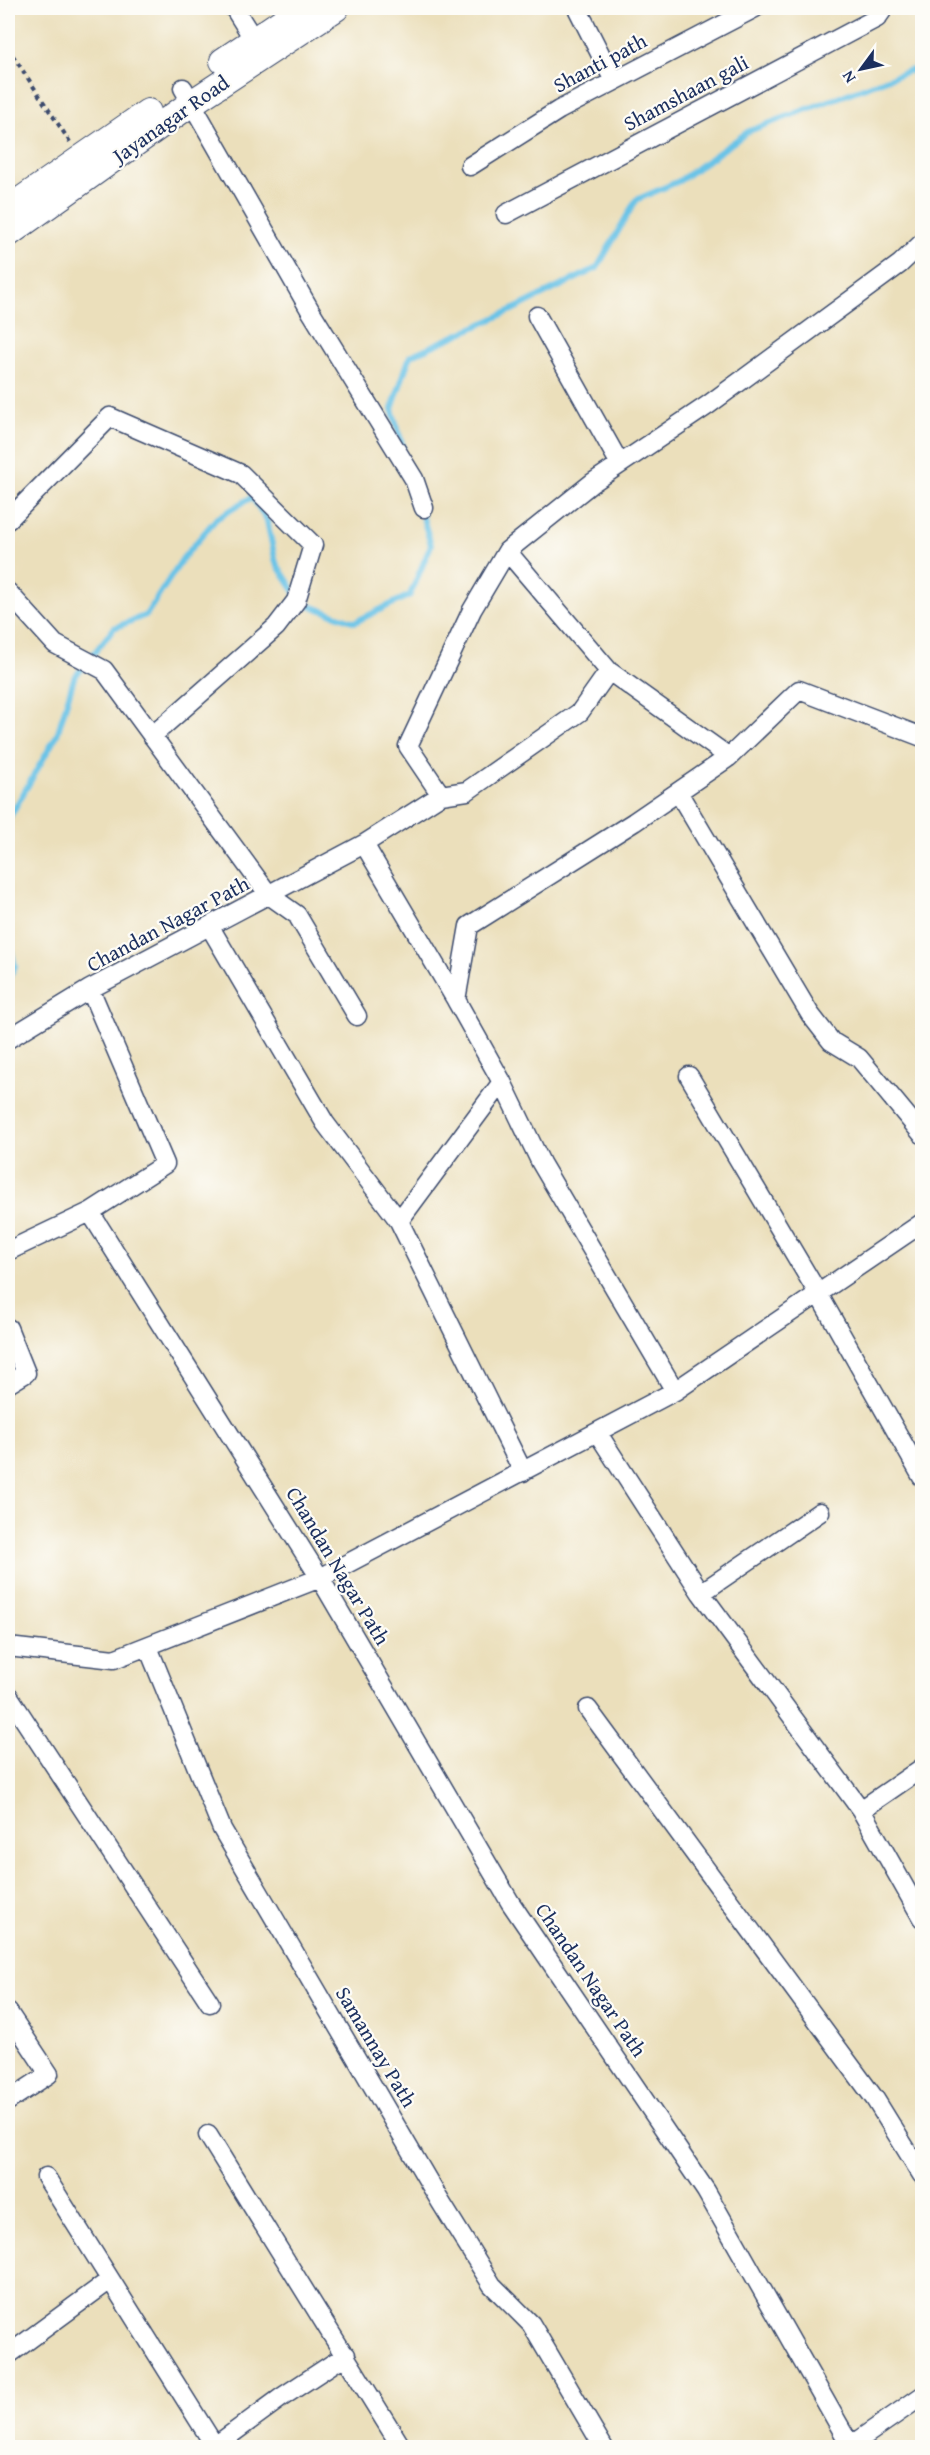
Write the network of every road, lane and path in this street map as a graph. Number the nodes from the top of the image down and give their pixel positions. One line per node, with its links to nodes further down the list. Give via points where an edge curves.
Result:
1 (234, 8): 7 (street)
2 (302, 8): 7 (street, Jayanagar Road)
3 (336, 8): 10 (street, Jayanagar Road)
4 (577, 8): 9 (street)
5 (755, 8): 9 (street, Shanti path)
6 (884, 8): 14 (street, Shamshaan gali, via 877,18)
7 (254, 40): 10 (street, Jayanagar Road)
8 (8, 48): 11 (path)
9 (614, 81): 12 (street, Shanti path)
10 (188, 95): 13 (street, Jayanagar Road); 15 (street, Jayanagar Road); 19 (street, via 310,310 414,479)
11 (73, 147)
12 (470, 166)
13 (8, 209)
14 (506, 214)
15 (8, 234)
16 (922, 243): 18 (street, via 900,264 727,391)
17 (537, 316): 18 (street)
18 (620, 464): 21 (street)
19 (424, 508)
20 (8, 520): 24 (street, via 110,417 241,474 313,545 296,601 276,627)
21 (507, 551): 23 (street); 28 (street, via 472,610 408,746)
22 (8, 592): 24 (street, via 55,644 104,670)
23 (609, 671): 26 (street); 28 (street, via 580,712 467,791)
24 (152, 736): 30 (street)
25 (922, 736): 26 (street, via 799,690)
26 (729, 757): 27 (street)
27 (678, 792): 33 (street, via 469,926); 38 (street, via 810,1014 831,1041 859,1058)
28 (441, 795): 29 (street, Chandan Nagar Path)
29 (364, 844): 30 (street, Chandan Nagar Path); 33 (street)
30 (269, 895): 31 (street, Chandan Nagar Path); 34 (street, via 297,915)
31 (210, 927): 32 (street, Chandan Nagar Path); 40 (street, via 325,1124)
32 (90, 989): 35 (street); 39 (street, Chandan Nagar Path, via 165,1164)
33 (456, 1000): 37 (street)
34 (357, 1016)
35 (8, 1039)
36 (689, 1076): 43 (street)
37 (502, 1082): 40 (street); 46 (street, via 541,1163)
38 (922, 1134)
39 (90, 1212): 42 (street); 51 (street, Chandan Nagar Path)
40 (399, 1221): 48 (street)
41 (922, 1223): 43 (street)
42 (8, 1251)
43 (819, 1295): 46 (street); 49 (street)
44 (8, 1328): 45 (street, via 26,1373)
45 (8, 1384)
46 (675, 1391): 47 (street)
47 (597, 1432): 48 (street); 52 (street)
48 (523, 1472): 51 (street)
49 (922, 1477)
50 (820, 1512): 52 (street)
51 (321, 1578): 54 (street); 71 (street, Chandan Nagar Path, via 510,1902 706,2191)
52 (701, 1593): 58 (street)
53 (8, 1647): 54 (street, via 114,1659)
54 (148, 1647): 73 (street, Samannay Path, via 222,1829 440,2201 492,2285 531,2324)
55 (8, 1695): 60 (street)
56 (588, 1709): 64 (street, via 875,2099)
57 (922, 1768): 58 (street)
58 (861, 1810): 59 (street)
59 (922, 1918)
60 (210, 2003)
61 (8, 2012): 62 (street, via 49,2074)
62 (8, 2101)
63 (208, 2135): 68 (street)
64 (922, 2175)
65 (46, 2177): 66 (street)
66 (110, 2280): 67 (street); 70 (street)
67 (8, 2355)
68 (346, 2355): 70 (street); 72 (street)
69 (922, 2396): 71 (street)
70 (215, 2447)
71 (851, 2447)
72 (402, 2448)
73 (604, 2448)

